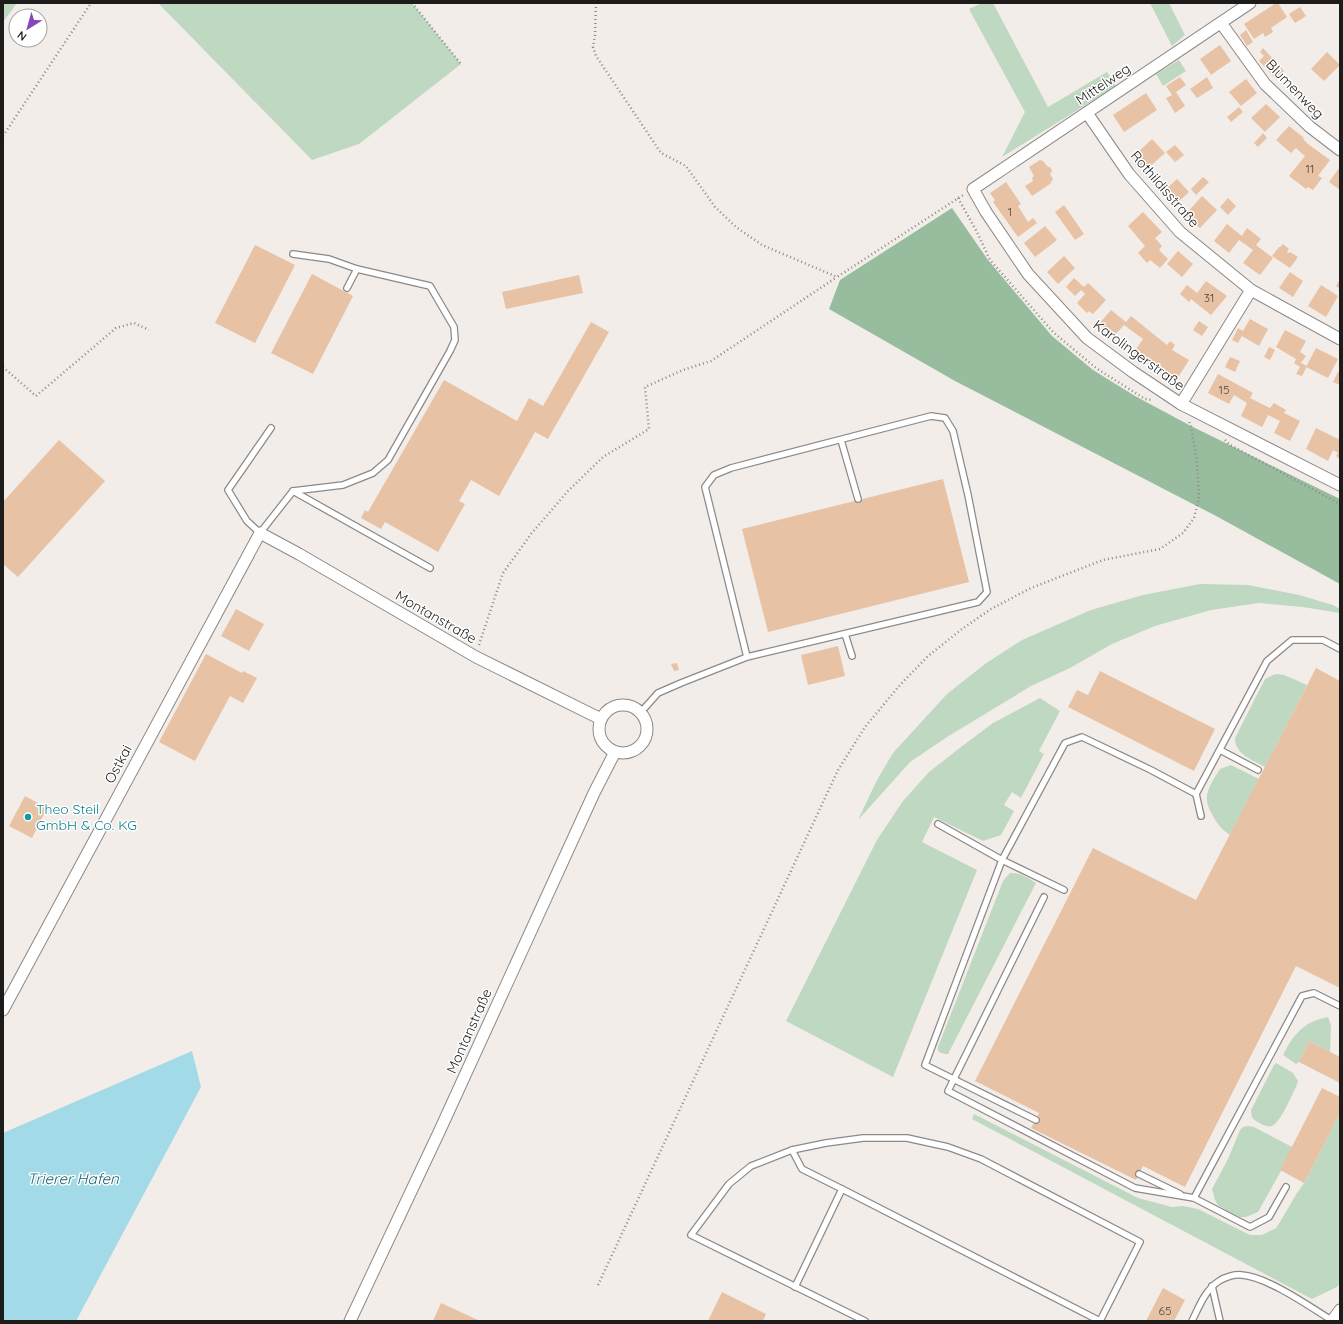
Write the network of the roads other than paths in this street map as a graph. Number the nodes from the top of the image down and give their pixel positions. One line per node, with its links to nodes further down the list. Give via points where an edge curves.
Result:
1 (1250, 3): 2 (street, Mittelweg)
2 (1221, 23): 3 (street, Mittelweg); 4 (street, Blumenweg, via 1266,84 1310,127)
3 (1087, 113): 5 (street, Mittelweg); 9 (street, Rothildisstraße, via 1129,174 1180,232)
4 (1340, 150)
5 (973, 189): 11 (street, Karolingerstraße, via 1028,274 1087,338)
6 (293, 254): 7 (lane, via 330,259)
7 (357, 268): 8 (lane); 15 (lane, via 430,286 454,326 455,340 388,460 373,473 343,485)
8 (347, 288)
9 (1251, 290): 10 (street, Rothildisstraße); 11 (street)
10 (1340, 339)
11 (1181, 404): 14 (street, Karolingerstraße)
12 (271, 428): 17 (lane, via 228,490 247,521)
13 (841, 440): 16 (lane); 19 (lane, via 931,416 945,418 953,431 987,592 978,602); 22 (lane, via 731,468 714,474 705,487)
14 (1340, 485)
15 (293, 491): 17 (lane); 18 (lane)
16 (858, 499)
17 (260, 533): 24 (street, Montanstraße, via 476,657); 35 (street, Ostkai)
18 (430, 568)
19 (844, 634): 21 (lane); 22 (lane)
20 (1340, 649): 25 (lane, via 1323,640 1292,640 1267,662)
21 (852, 656)
22 (747, 657): 23 (lane, via 658,694)
23 (641, 712): 24 (street, via 625,704 617,705); 26 (street, via 647,721 648,729 643,744 632,752)
24 (601, 719): 26 (street, via 599,734 602,742)
25 (1220, 750): 27 (lane); 28 (lane)
26 (615, 752): 47 (street, Montanstraße)
27 (1258, 770)
28 (1196, 794): 29 (lane); 31 (lane, via 1082,737 1065,743)
29 (1201, 816)
30 (938, 824): 31 (lane)
31 (1002, 860): 32 (lane); 36 (lane, via 926,1065)
32 (1064, 890)
33 (1044, 897): 36 (lane)
34 (1340, 1006): 43 (lane, via 1314,992 1302,996)
35 (3, 1010)
36 (954, 1079): 37 (lane); 42 (lane, via 948,1091 1135,1188)
37 (1036, 1120)
38 (792, 1150): 41 (lane, via 802,1169); 44 (lane, via 751,1166 729,1184 691,1235); 49 (lane, via 863,1138 907,1138 948,1147 981,1159 1140,1242)
39 (1139, 1174): 42 (lane)
40 (1286, 1187): 43 (lane, via 1269,1217 1250,1227)
41 (842, 1189): 44 (lane); 49 (lane)
42 (1185, 1196): 43 (lane)
43 (1194, 1198)
44 (795, 1286): 48 (lane)
45 (1212, 1286): 50 (lane, via 1205,1294); 51 (lane); 52 (lane, via 1229,1276 1252,1277)
46 (1340, 1310): 52 (street)
47 (350, 1321)
48 (865, 1321)
49 (1100, 1321)
50 (1192, 1321)
51 (1220, 1321)
52 (1333, 1321)

